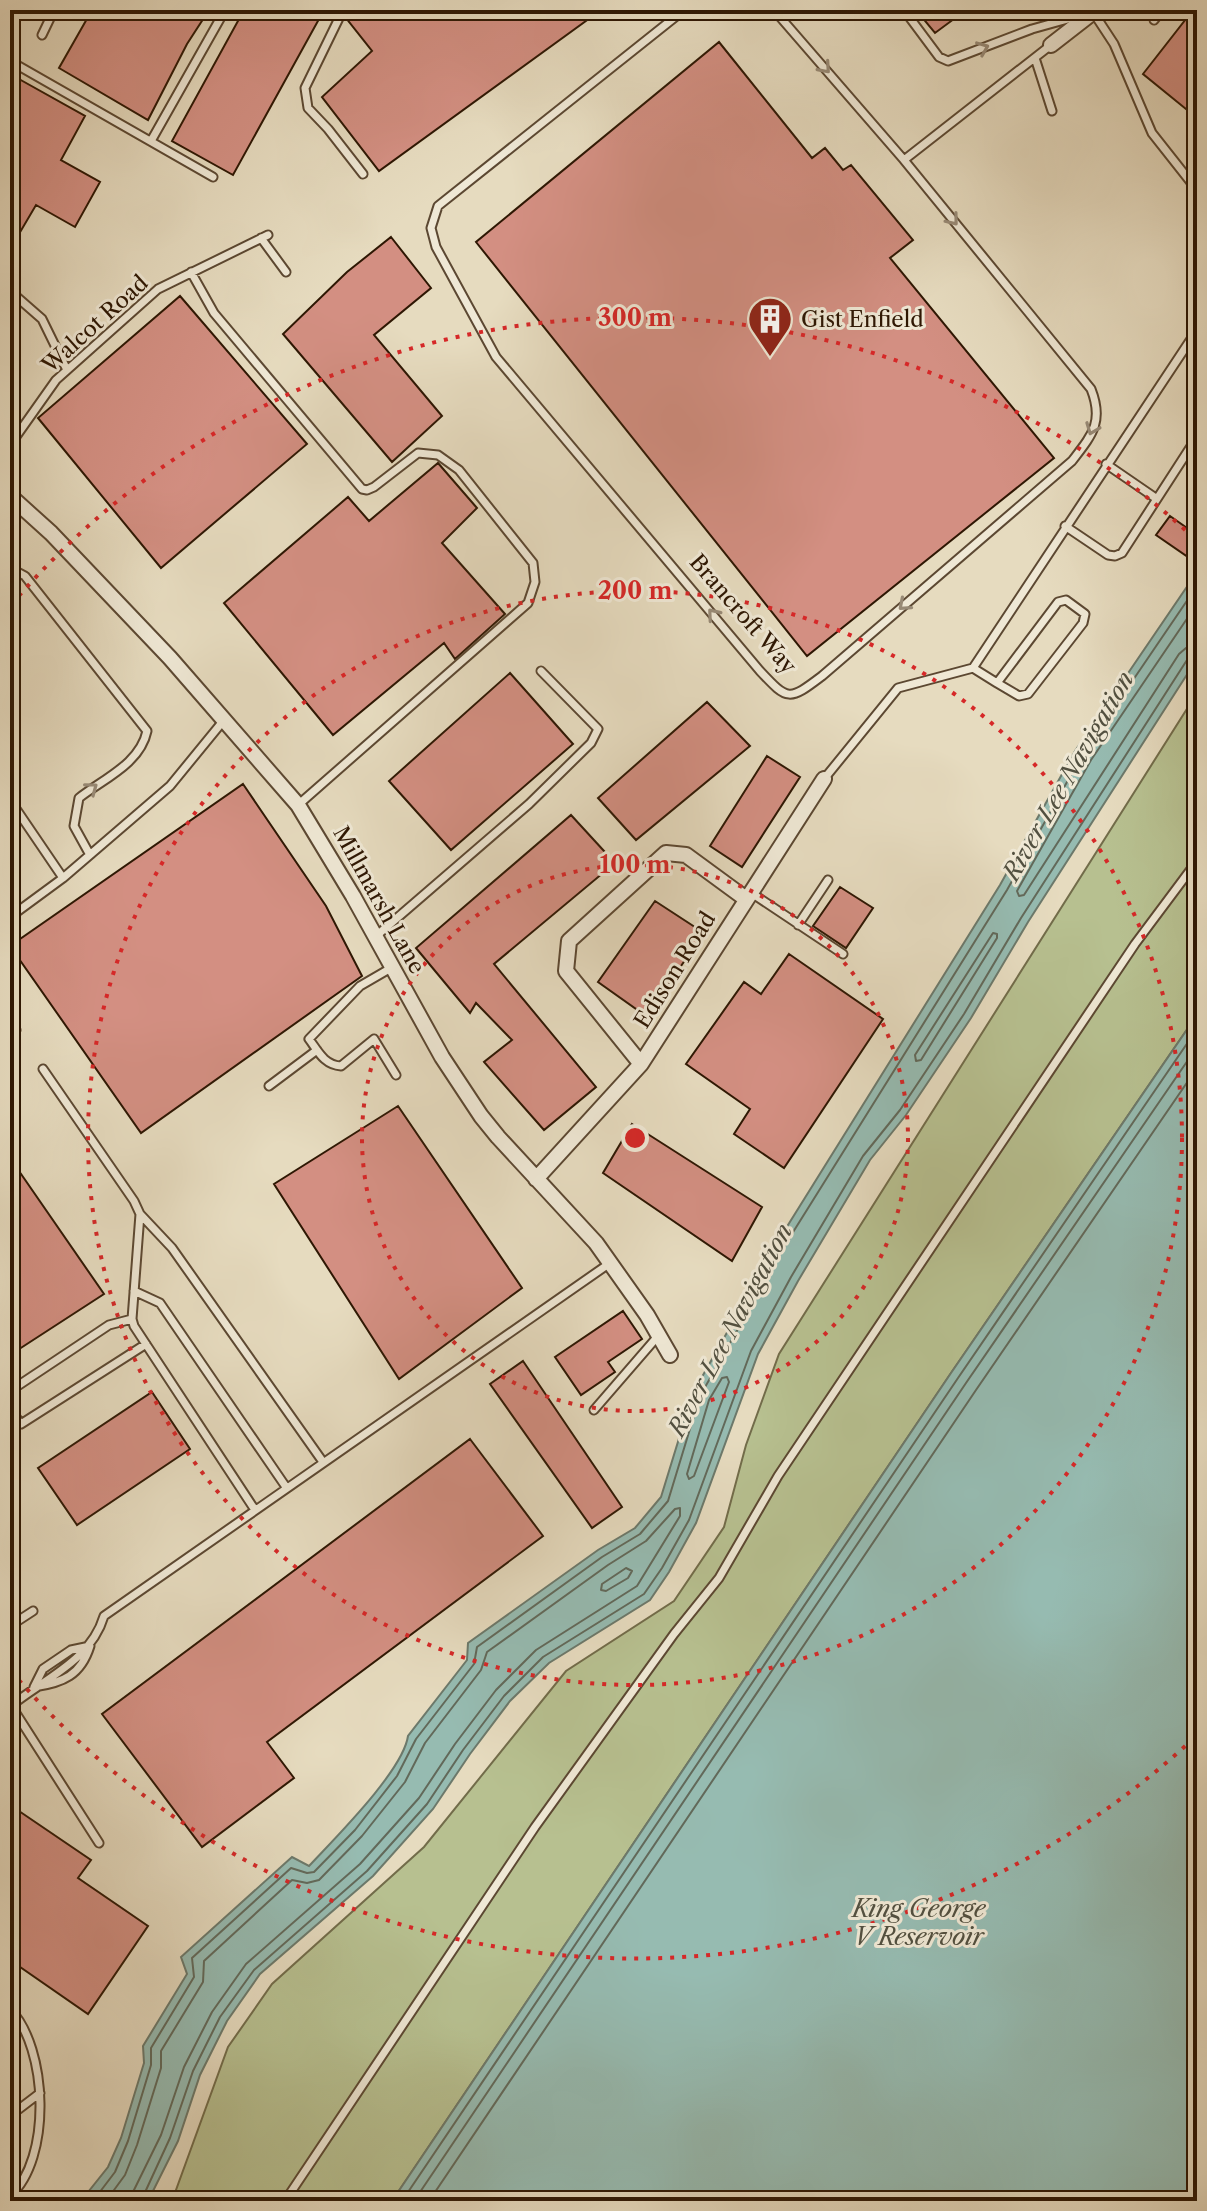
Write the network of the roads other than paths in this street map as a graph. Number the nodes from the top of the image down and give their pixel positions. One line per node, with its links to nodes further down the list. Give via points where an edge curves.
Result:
1 (54, 10): 10 (lane)
2 (225, 10): 15 (lane)
3 (343, 10): 17 (lane, via 305,88 308,108)
4 (684, 10): 16 (lane, Brancroft Way, one-way to 4, via 1091,389 1097,403 1094,432 1072,461 822,676 792,695 780,692 760,671 496,357 436,247 431,228 438,206)
5 (774, 10): 16 (lane, Brancroft Way, one-way to 16)
6 (904, 10): 8 (lane, one-way to 8, via 939,57 948,61)
7 (1162, 10): 9 (lane)
8 (1095, 11): 11 (street); 19 (lane, via 1152,133)
9 (1154, 20)
10 (42, 35)
11 (1051, 45): 12 (lane)
12 (1035, 58): 14 (lane); 16 (lane)
13 (10, 61): 15 (lane)
14 (1052, 111)
15 (151, 141): 18 (lane)
16 (904, 160)
17 (363, 174)
18 (213, 177)
19 (1197, 190)
20 (191, 272): 21 (lane, Walcot Road, via 264,236); 24 (lane, Walcot Road, via 158,289); 38 (lane, via 214,313 362,489 374,487 418,453 438,455 459,470 533,563 535,582 528,603)
21 (286, 272)
22 (10, 291): 24 (lane, via 42,319)
23 (1197, 330): 27 (lane)
24 (67, 370): 26 (lane, Walcot Road)
25 (1197, 437): 29 (lane)
26 (10, 445)
27 (1106, 464): 29 (lane); 30 (lane)
28 (10, 496): 35 (street, Millmarsh Lane, via 51,533)
29 (1157, 499): 30 (lane, via 1115,556)
30 (1065, 526): 32 (lane)
31 (10, 568): 39 (lane, one-way to 31, via 74,826 79,798 132,760 144,746 147,731 25,576)
32 (973, 668): 34 (lane); 36 (lane, via 898,688)
33 (541, 671): 46 (lane, via 598,729 591,743)
34 (997, 683): 34 (lane, via 1058,602 1066,600 1085,614 1028,694 1019,696)
35 (224, 720): 38 (street, Millmarsh Lane); 39 (lane, via 170,786)
36 (824, 779): 43 (street, Edison Road)
37 (10, 800): 41 (lane)
38 (298, 805): 46 (street, Millmarsh Lane)
39 (90, 855): 41 (lane)
40 (1197, 861): 82 (lane, via 1135,944 778,1476 719,1578 535,1827)
41 (63, 878): 44 (lane)
42 (828, 880): 45 (lane)
43 (748, 896): 45 (lane); 52 (street, Edison Road); 52 (street, Edison Road, via 686,855 666,853 569,941 566,971)
44 (10, 917)
45 (798, 925): 47 (lane)
46 (375, 937): 48 (street, Millmarsh Lane)
47 (843, 954)
48 (391, 968): 51 (lane, via 360,986 309,1039); 56 (street, Millmarsh Lane, via 475,1107)
49 (10, 1018): 50 (lane)
50 (16, 1030)
51 (317, 1050): 54 (lane, via 333,1066 341,1066 374,1039); 55 (lane)
52 (641, 1064): 56 (street, Edison Road)
53 (43, 1069): 57 (lane)
54 (396, 1075)
55 (269, 1086)
56 (536, 1179): 58 (street, Millmarsh Lane)
57 (140, 1214): 59 (lane); 67 (lane, via 172,1248)
58 (610, 1263): 61 (street, Millmarsh Lane); 67 (lane)
59 (134, 1291): 60 (lane); 68 (lane, via 160,1303)
60 (132, 1319): 62 (lane); 64 (lane, via 109,1325)
61 (659, 1335): 63 (street, Millmarsh Lane); 66 (lane)
62 (146, 1344): 65 (lane, via 21,1424); 69 (lane)
63 (670, 1355)
64 (10, 1391)
65 (10, 1409)
66 (594, 1410)
67 (323, 1462): 68 (lane)
68 (286, 1487): 69 (lane)
69 (255, 1510): 72 (lane, via 104,1616)
70 (33, 1611): 71 (lane)
71 (10, 1626)
72 (90, 1646): 73 (lane, via 71,1650 43,1669); 73 (lane, via 83,1666 55,1684)
73 (34, 1687): 74 (lane)
74 (11, 1704): 75 (lane)
75 (99, 1843)
76 (10, 2009): 77 (lane, via 33,2059)
77 (40, 2093): 79 (lane); 81 (lane, via 41,2124 34,2154 19,2189)
78 (10, 2096): 79 (lane)
79 (19, 2109): 80 (lane)
80 (10, 2115)
81 (10, 2196)
82 (285, 2201)

